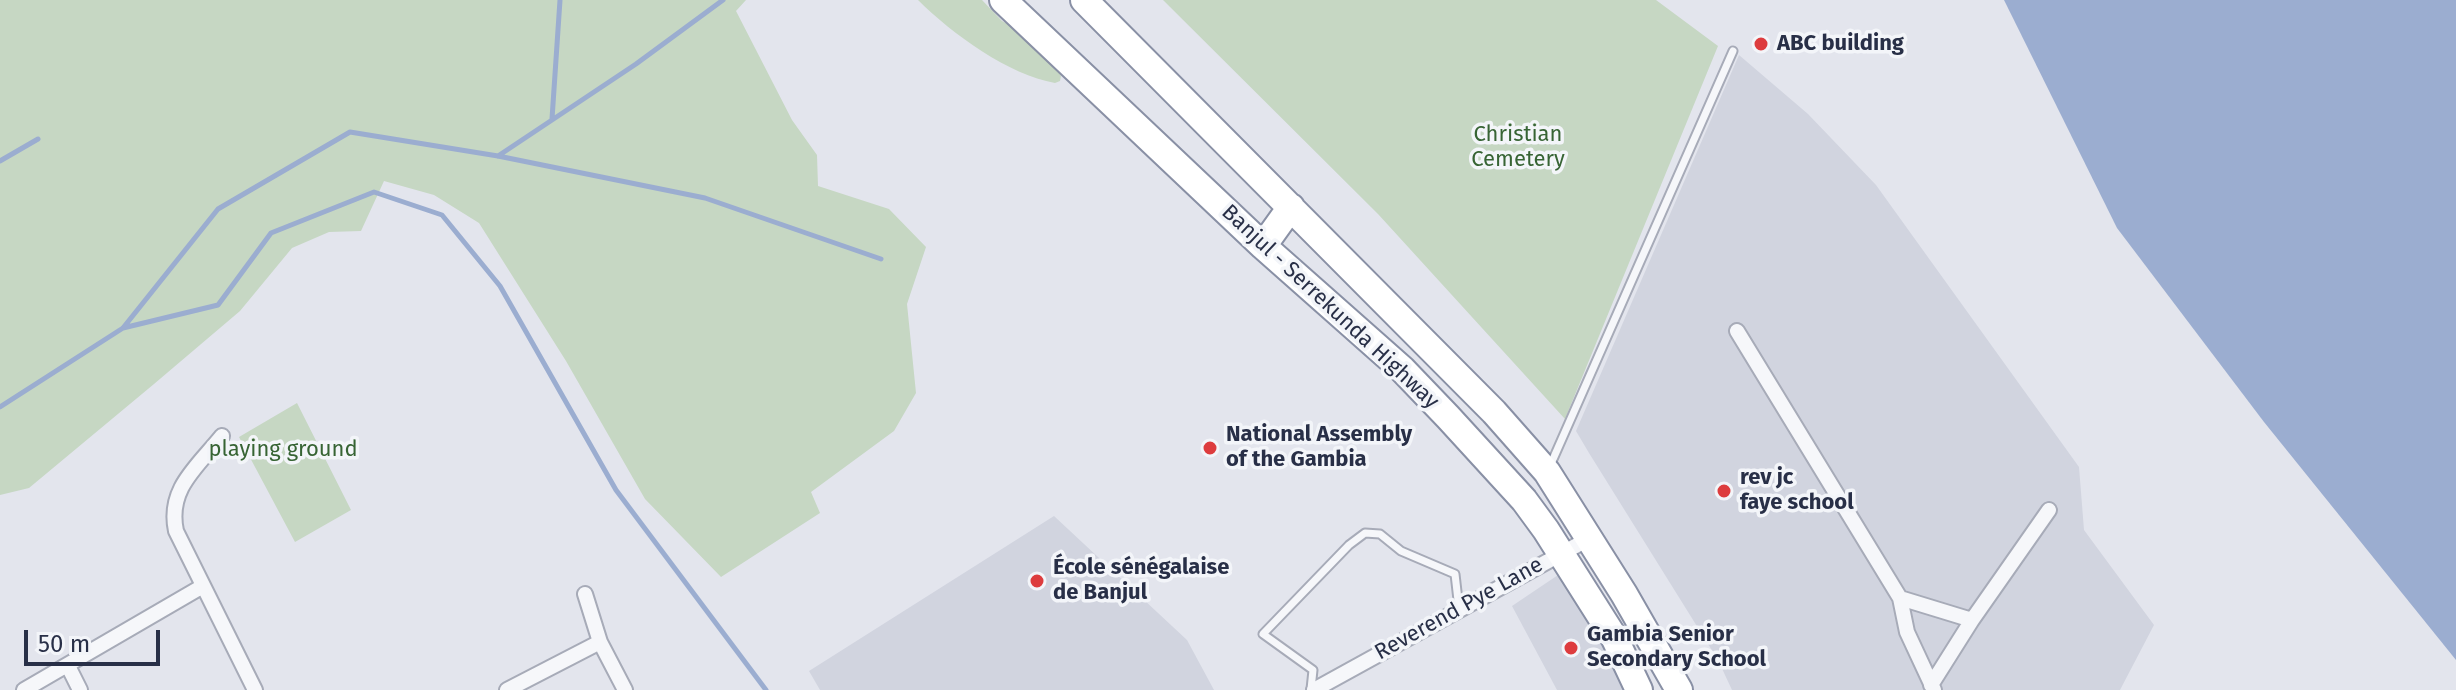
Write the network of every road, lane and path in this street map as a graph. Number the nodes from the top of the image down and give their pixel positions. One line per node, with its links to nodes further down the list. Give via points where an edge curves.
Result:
1 (1003, 0): 5 (highway, Banjul - Serrekunda Highway)
2 (1084, 0): 4 (highway, Banjul - Serrekunda Highway)
3 (1733, 51): 8 (lane)
4 (1291, 207): 5 (highway); 8 (highway, Banjul - Serrekunda Highway)
5 (1263, 246): 11 (highway, Banjul - Serrekunda Highway, via 1402,369 1524,500)
6 (1737, 331): 14 (street)
7 (222, 436): 12 (street, via 177,491 171,511)
8 (1547, 472): 10 (highway, Banjul - Serrekunda Highway)
9 (2049, 510): 16 (street)
10 (1590, 538): 11 (street, Reverend Pye Lane); 27 (highway, Banjul - Serrekunda Highway)
11 (1562, 553): 15 (street, Reverend Pye Lane); 26 (highway, Banjul - Serrekunda Highway, via 1615,639)
12 (203, 586): 18 (street); 22 (street)
13 (585, 594): 17 (street)
14 (1900, 598): 16 (street); 19 (street, via 1907,632)
15 (1459, 609): 25 (street, Reverend Pye Lane); 25 (lane, via 1455,574 1401,551 1380,534 1365,533 1263,634 1313,670)
16 (1972, 620): 19 (street)
17 (600, 642): 23 (street); 24 (street)
18 (68, 666): 20 (street); 21 (street)
19 (1933, 687)
20 (24, 690)
21 (80, 690)
22 (255, 690)
23 (507, 690)
24 (625, 690)
25 (1312, 690)
26 (1639, 690)
27 (1679, 690)

